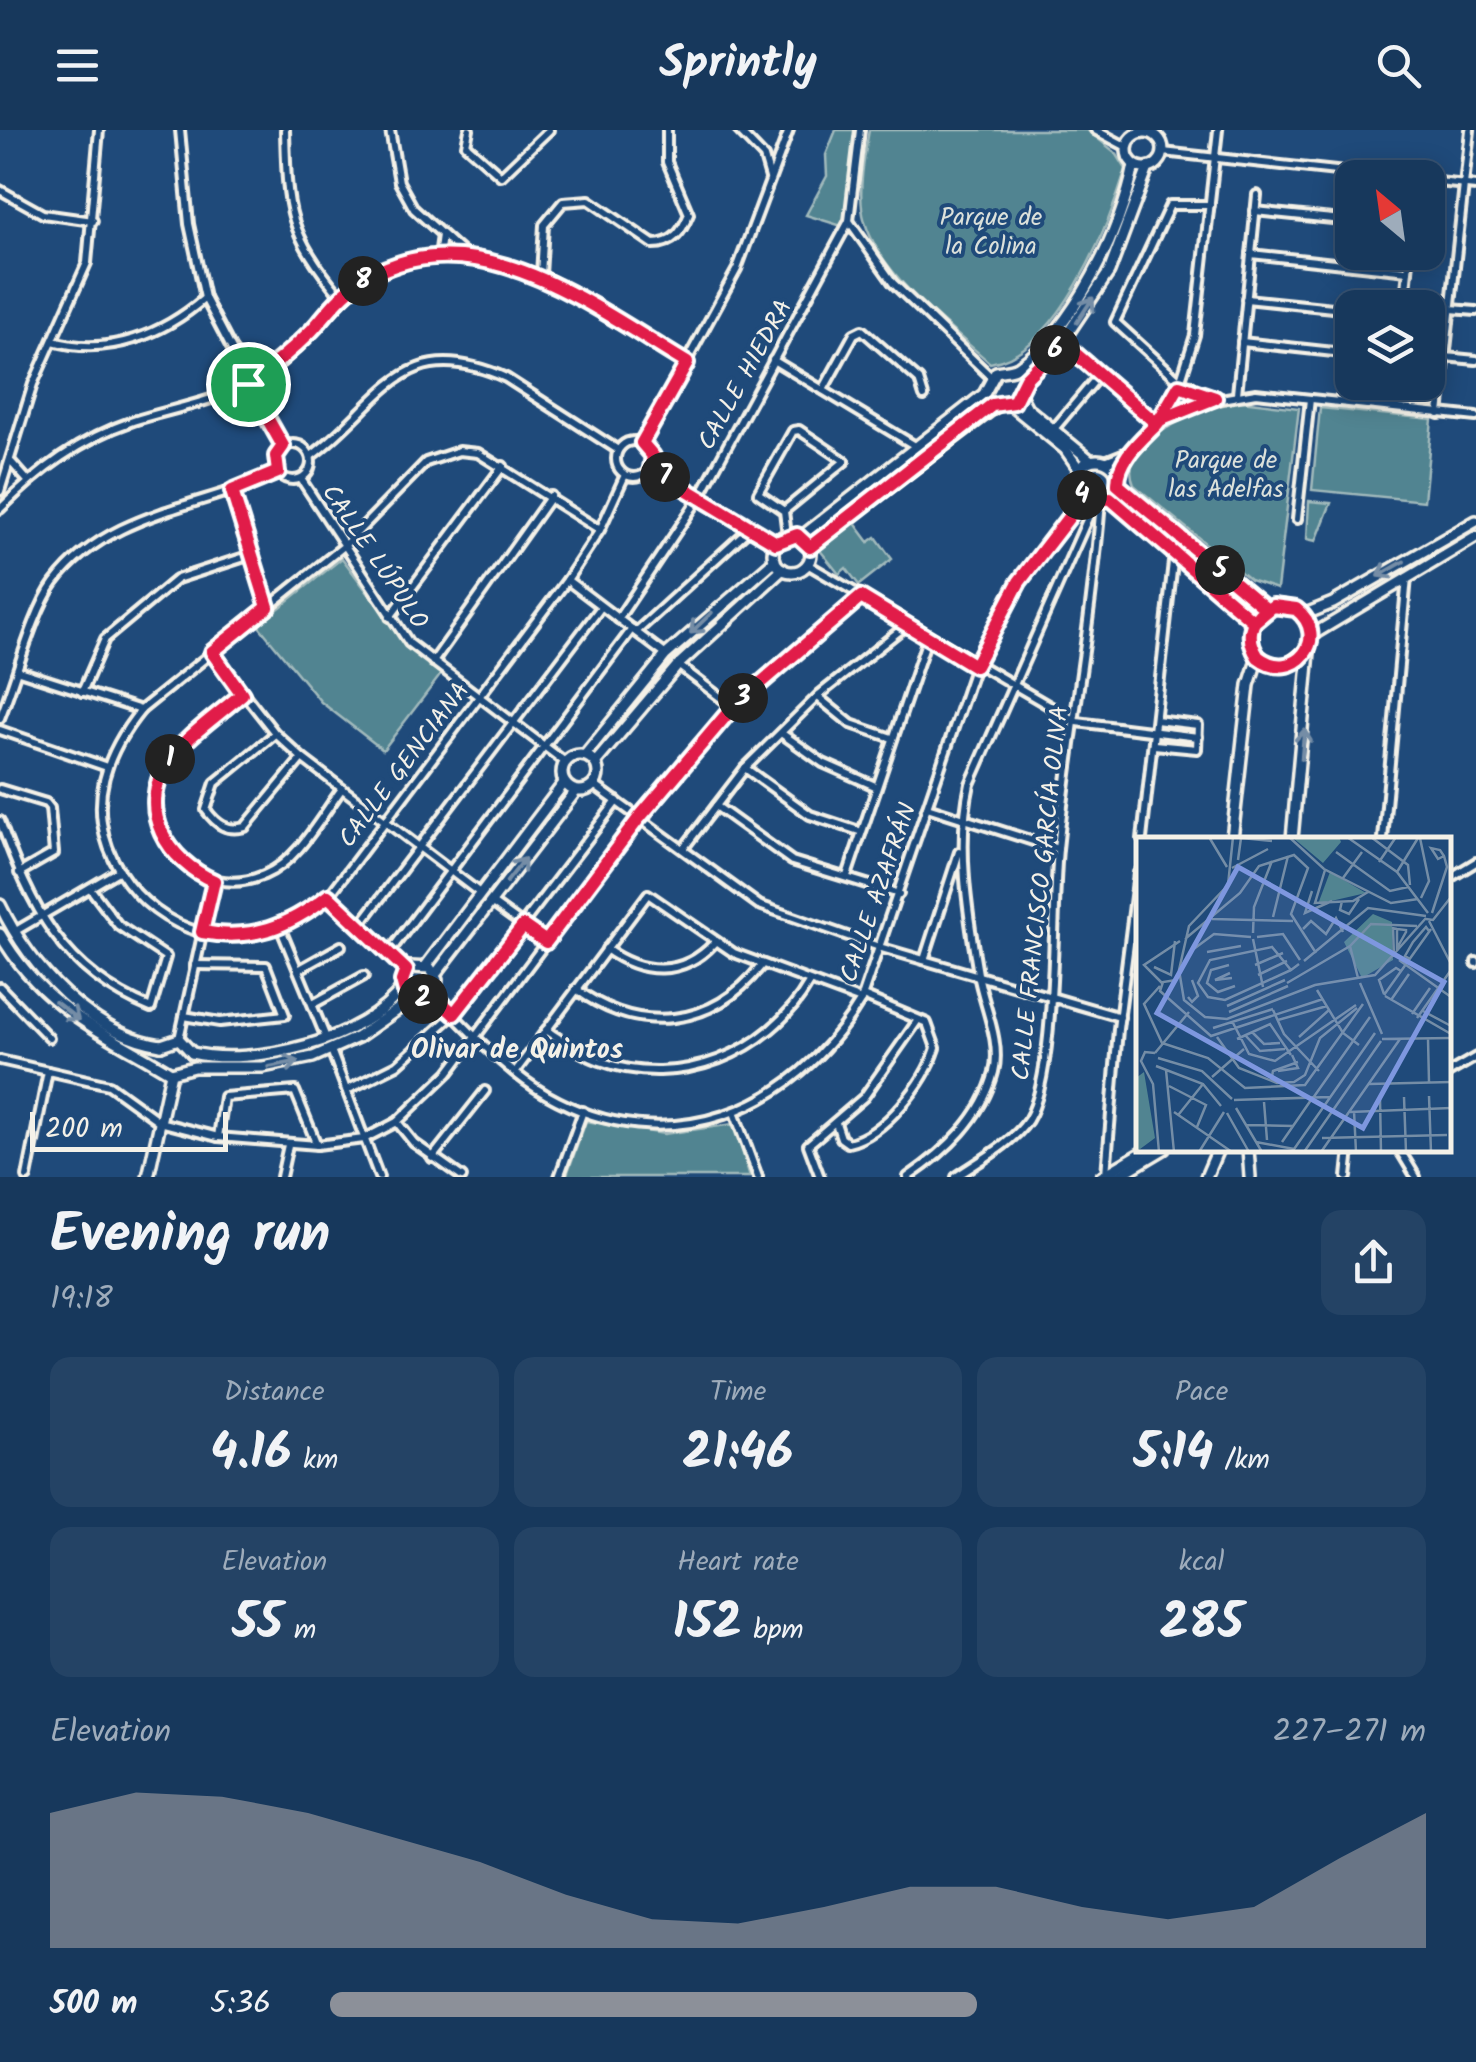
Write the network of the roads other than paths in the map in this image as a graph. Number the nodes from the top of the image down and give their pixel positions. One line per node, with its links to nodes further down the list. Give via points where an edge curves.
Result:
1 (99, 130): 34 (street)
2 (180, 130): 43 (street, via 189,224)
3 (285, 130): 42 (street, via 291,216 304,252)
4 (390, 130): 35 (street, via 400,182 414,209)
5 (469, 130): 6 (street, via 466,145 501,176)
6 (549, 130)
7 (667, 130): 40 (street, via 667,162 690,214 682,231 653,244 589,200 563,202 544,224)
8 (738, 130): 19 (street)
9 (789, 130): 18 (street)
10 (860, 130): 33 (street, CALLE HIEDRA)
11 (1095, 130): 16 (street)
12 (1218, 130): 20 (street)
13 (1470, 130): 26 (street)
14 (1142, 131): 15 (main road); 16 (main road)
15 (1156, 133): 17 (main road)
16 (1128, 146): 21 (main road)
17 (1163, 152): 20 (street); 22 (main road)
18 (779, 155): 19 (street); 24 (street)
19 (764, 157): 24 (street)
20 (1215, 157): 23 (street); 30 (street)
21 (1134, 165): 22 (main road); 56 (main road, via 1092,275 1052,332)
22 (1148, 168): 49 (main road, one-way to 22, via 1120,250)
23 (1335, 171)
24 (771, 180): 55 (street, via 737,269)
25 (1445, 182): 26 (street)
26 (1464, 184): 27 (street); 46 (street)
27 (1476, 186)
28 (0, 190): 34 (street, via 33,210)
29 (1257, 194): 31 (street)
30 (1210, 205): 60 (street, via 1196,335); 60 (street, via 1170,205 1115,322)
31 (1255, 211): 32 (street); 36 (street)
32 (1335, 219)
33 (850, 220): 53 (street, CALLE HIEDRA); 57 (street, via 893,283)
34 (92, 221): 48 (street, via 87,263)
35 (442, 235): 37 (street); 38 (street)
36 (1251, 254): 39 (street); 44 (street)
37 (438, 256): 38 (street); 42 (street, via 383,271)
38 (467, 256): 40 (street)
39 (1408, 271): 41 (street)
40 (540, 275): 55 (street)
41 (1406, 290)
42 (342, 297): 59 (street)
43 (206, 298): 48 (street, via 143,337 92,345); 59 (street)
44 (1246, 299): 45 (street); 50 (street)
45 (1335, 308)
46 (1451, 309): 47 (street); 52 (street)
47 (1476, 312)
48 (53, 341): 87 (street, via 33,384)
49 (1062, 342): 58 (street); 63 (main road)
50 (1242, 342): 51 (street); 65 (street)
51 (1335, 352)
52 (1445, 356): 54 (street)
53 (774, 360): 62 (street); 100 (street, CALLE HIEDRA)
54 (1476, 360)
55 (687, 363): 79 (street)
56 (1010, 370): 57 (main road); 63 (main road)
57 (992, 373): 61 (main road)
58 (1100, 374): 77 (street); 78 (street)
59 (248, 384): 80 (street); 95 (street, via 96,436)
60 (1183, 384): 64 (street); 67 (street)
61 (988, 388): 72 (main road); 81 (main road)
62 (823, 390): 66 (street, via 862,330 919,380); 81 (street)
63 (1021, 390): 72 (main road); 78 (main road, via 1027,408)
64 (1195, 392): 68 (street); 73 (street)
65 (1237, 394): 68 (street); 69 (street)
66 (924, 396)
67 (1174, 398): 73 (street); 77 (street)
68 (1215, 398): 73 (street)
69 (1310, 399): 74 (street); 104 (street)
70 (1397, 400): 74 (street)
71 (1440, 400): 75 (street)
72 (1005, 404): 90 (main road, via 1065,449); 113 (main road)
73 (1189, 405): 77 (street)
74 (1396, 408): 75 (street)
75 (1439, 414): 76 (street)
76 (1476, 417)
77 (1158, 422): 83 (street)
78 (1052, 430): 85 (main road)
79 (642, 443): 82 (street); 89 (street, via 653,456)
80 (283, 446): 84 (street, via 300,445); 91 (street)
81 (917, 446): 109 (main road)
82 (618, 450): 84 (street, via 506,378 445,362 394,378); 92 (street)
83 (1132, 450): 86 (street); 94 (street)
84 (311, 456): 93 (street)
85 (1090, 460): 86 (main road); 90 (main road)
86 (1105, 461): 94 (main road)
87 (12, 462): 95 (street); 96 (street)
88 (503, 466): 99 (street, CALLE GENCIANA); 112 (street, CALLE GENCIANA, via 468,451 436,456); 126 (street)
89 (651, 468): 92 (street); 100 (street)
90 (1079, 469): 98 (main road)
91 (278, 472): 93 (street, via 290,481); 97 (street)
92 (625, 476): 107 (street, CALLE GENCIANA)
93 (301, 479): 112 (street, CALLE LÚPULO)
94 (1118, 479): 101 (main road); 124 (main road)
95 (28, 481): 102 (street)
96 (0, 491)
97 (232, 491): 115 (street); 140 (street, via 125,524 66,570 47,596)
98 (1080, 494): 101 (main road); 139 (street, CALLE AZAFRÁN, via 1006,602)
99 (551, 496): 107 (street, CALLE GENCIANA); 137 (street)
100 (699, 498): 106 (street); 127 (street, CALLE HIEDRA)
101 (1102, 500): 114 (main road); 141 (street); 150 (street, CALLE FRANCISCO GARCÍA OLIVA)
102 (0, 509)
103 (784, 511): 103 (street, via 758,493 799,430 845,461); 108 (street)
104 (1297, 519)
105 (1476, 521): 125 (main road, one-way to 125)
106 (750, 528): 111 (street); 130 (street)
107 (600, 530): 120 (street, CALLE GENCIANA)
108 (787, 535): 109 (main road); 111 (main road)
109 (801, 537): 113 (main road)
110 (1476, 537): 119 (main road)
111 (776, 543): 116 (main road)
112 (344, 546): 122 (street, CALLE GENCIANA); 126 (street, CALLE LÚPULO)
113 (810, 547): 117 (main road)
114 (1174, 553): 128 (main road); 149 (street)
115 (251, 555): 122 (street); 142 (street, via 178,579 105,639)
116 (775, 560): 118 (main road); 135 (main road, one-way to 135)
117 (807, 564): 118 (main road); 121 (street)
118 (783, 570): 138 (main road)
119 (1407, 576): 131 (main road); 183 (street)
120 (567, 580): 123 (street); 144 (street, CALLE GENCIANA)
121 (861, 597): 129 (street); 146 (street)
122 (268, 607): 134 (street, CALLE GENCIANA)
123 (601, 607): 127 (street); 151 (street)
124 (1266, 609): 125 (main road, via 1287,606); 128 (main road)
125 (1303, 615): 131 (main road)
126 (390, 617): 137 (street, CALLE LÚPULO)
127 (618, 619): 130 (street)
128 (1254, 622): 136 (main road, via 1250,640)
129 (908, 624): 132 (street); 145 (street)
130 (634, 631): 135 (street); 159 (street)
131 (1312, 635): 133 (main road)
132 (928, 636): 139 (street); 157 (street)
133 (1309, 648): 136 (main road, via 1286,666); 182 (main road, one-way to 133)
134 (212, 652): 143 (street); 147 (street, CALLE GENCIANA)
135 (666, 655): 160 (main road)
136 (1258, 657): 181 (main road)
137 (433, 662): 144 (street, CALLE LÚPULO)
138 (678, 665): 146 (street); 163 (main road)
139 (975, 666): 141 (street); 174 (street, CALLE AZAFRÁN)
140 (19, 672): 142 (street); 148 (street)
141 (1012, 688): 150 (street); 175 (street)
142 (82, 692): 147 (street)
143 (242, 694): 153 (street); 194 (street, via 170,759 157,790 166,845 188,870)
144 (478, 696): 151 (street, CALLE LÚPULO); 178 (street, CALLE GENCIANA)
145 (818, 697): 154 (street); 157 (street, via 851,724)
146 (733, 707): 176 (street)
147 (141, 710): 164 (street, CALLE GENCIANA)
148 (0, 718)
149 (1156, 720): 155 (street); 156 (street, via 1198,726)
150 (1077, 722): 155 (street); 186 (street, CALLE FRANCISCO GARCÍA OLIVA)
151 (514, 724): 159 (street, CALLE LÚPULO); 184 (street)
152 (0, 730): 164 (street)
153 (276, 733): 161 (street); 161 (street, via 215,783 206,810 214,822 245,827)
154 (781, 733): 165 (street); 168 (street, via 823,763)
155 (1155, 734): 156 (street); 158 (street)
156 (1198, 737): 158 (street, via 1197,749)
157 (892, 738): 168 (street)
158 (1154, 744): 180 (street)
159 (544, 747): 162 (street, CALLE LÚPULO); 190 (street)
160 (585, 755): 162 (main road); 163 (main road)
161 (302, 758): 170 (street)
162 (565, 762): 166 (main road)
163 (595, 764): 167 (main road)
164 (107, 767): 189 (street, CALLE GENCIANA, via 102,824)
165 (745, 768): 173 (street); 179 (street, via 810,814)
166 (564, 783): 171 (main road); 197 (main road)
167 (594, 785): 171 (main road); 172 (street)
168 (876, 786): 179 (street)
169 (0, 790): 191 (street, via 50,808 54,853)
170 (341, 790): 178 (street); 194 (street, via 280,866 242,882)
171 (576, 792): 200 (main road, one-way to 171)
172 (617, 800): 176 (street); 204 (street)
173 (716, 806): 185 (street); 192 (street, via 792,861)
174 (927, 807): 175 (street); 198 (street, CALLE AZAFRÁN)
175 (963, 816): 186 (street); 223 (street)
176 (639, 818): 185 (street); 209 (street)
177 (0, 822): 191 (street)
178 (385, 822): 184 (street); 199 (street, CALLE GENCIANA)
179 (862, 832): 192 (street)
180 (1142, 837)
181 (1232, 837)
182 (1292, 837)
183 (1383, 837)
184 (420, 848): 190 (street); 203 (street)
185 (683, 849): 212 (street, via 759,904)
186 (1058, 849): 231 (street, CALLE FRANCISCO GARCÍA OLIVA)
187 (959, 852): 215 (street)
188 (1476, 862): 193 (street)
189 (120, 870): 195 (street); 207 (street, CALLE GENCIANA, via 163,916)
190 (451, 872): 197 (street); 214 (street)
191 (19, 873): 202 (street)
192 (847, 876): 198 (street)
193 (1451, 877)
194 (214, 881): 207 (street)
195 (90, 888): 202 (street); 202 (street, via 118,925 166,957 152,1008 82,966)
196 (1136, 889): 235 (street)
197 (480, 894): 217 (main road)
198 (899, 894): 212 (street, CALLE AZAFRÁN)
199 (328, 896): 203 (street); 205 (street, CALLE GENCIANA)
200 (491, 902): 204 (street); 221 (main road)
201 (0, 905): 206 (main road)
202 (40, 916): 206 (street)
203 (360, 925): 214 (street)
204 (523, 926): 209 (street); 233 (street)
205 (280, 927): 207 (street, CALLE GENCIANA, via 251,935); 219 (street)
206 (14, 932): 242 (main road, via 38,966 84,1009)
207 (202, 932): 216 (street)
208 (1, 938): 247 (main road, one-way to 247, via 67,1013)
209 (546, 942): 238 (street)
210 (714, 943): 213 (street, via 698,959 669,970 630,965); 213 (street, via 648,894); 218 (street)
211 (341, 946): 219 (street)
212 (882, 948): 215 (street); 230 (street, CALLE AZAFRÁN)
213 (606, 949): 227 (street)
214 (389, 953): 220 (street)
215 (924, 960): 223 (street)
216 (195, 965): 234 (street); 234 (street, via 266,966 284,1015 220,1022)
217 (426, 966): 220 (main road); 221 (main road)
218 (761, 966): 224 (street); 227 (street, via 717,1006 677,1020 634,1018)
219 (298, 970): 232 (street)
220 (406, 970): 226 (main road)
221 (436, 975): 228 (main road)
222 (364, 976): 232 (street)
223 (978, 976): 231 (street); 280 (street, via 995,1069 980,1109)
224 (810, 982): 230 (street); 237 (street, via 788,1014 754,1042 674,1071 598,1060)
225 (0, 987): 239 (street)
226 (403, 987): 229 (main road); 240 (main road)
227 (576, 990): 237 (street)
228 (432, 994): 229 (main road); 233 (street, CALLE AZAFRÁN)
229 (414, 998): 243 (main road)
230 (862, 998): 236 (street); 256 (street, CALLE AZAFRÁN, via 840,1036 808,1069)
231 (1050, 999): 235 (street); 281 (street, CALLE FRANCISCO GARCÍA OLIVA, via 1028,1120)
232 (312, 1004): 240 (street)
233 (454, 1014): 238 (street, CALLE AZAFRÁN); 253 (street, via 397,1065)
234 (184, 1016): 241 (street)
235 (1120, 1018): 271 (street)
236 (918, 1020): 259 (street, via 886,1070); 259 (street, via 932,1028 936,1048 902,1103 856,1141 844,1142)
237 (546, 1030): 251 (street)
238 (475, 1036): 251 (street, CALLE AZAFRÁN); 258 (street, via 434,1091)
239 (49, 1038)
240 (326, 1038): 244 (main road, via 272,1053)
241 (179, 1040): 242 (main road); 244 (main road)
242 (162, 1045): 247 (main road)
243 (331, 1050): 248 (main road, one-way to 243, via 263,1068); 253 (street)
244 (192, 1053): 248 (main road)
245 (1476, 1057): 250 (street)
246 (0, 1060): 249 (street)
247 (159, 1061): 252 (main road)
248 (187, 1068): 252 (main road)
249 (48, 1070): 257 (street, via 109,1085); 272 (street)
250 (1451, 1071)
251 (514, 1072): 255 (street, CALLE AZAFRÁN)
252 (171, 1073): 257 (main road)
253 (347, 1090): 261 (street)
254 (485, 1092): 270 (street)
255 (583, 1111): 256 (street, CALLE AZAFRÁN, via 652,1124); 277 (street)
256 (734, 1112): 278 (street)
257 (160, 1122): 260 (street); 273 (main road)
258 (397, 1122): 261 (street); 270 (street)
259 (836, 1123): 279 (street, via 808,1145)
260 (218, 1136): 262 (street, via 224,1097 295,1091); 263 (street)
261 (364, 1139): 262 (street); 275 (street)
262 (318, 1145): 263 (street)
263 (288, 1146): 274 (street)
264 (1145, 1152): 271 (main road)
265 (1161, 1152): 282 (main road)
266 (1217, 1152): 283 (main road)
267 (1248, 1152): 284 (main road)
268 (1350, 1152): 285 (street)
269 (1400, 1152): 286 (street)
270 (432, 1158): 276 (street)
271 (1104, 1176)
272 (27, 1177)
273 (148, 1177)
274 (281, 1177)
275 (379, 1177)
276 (462, 1177)
277 (559, 1177)
278 (758, 1177)
279 (820, 1177)
280 (908, 1177)
281 (956, 1177)
282 (1118, 1177)
283 (1206, 1177)
284 (1250, 1177)
285 (1347, 1177)
286 (1416, 1177)

